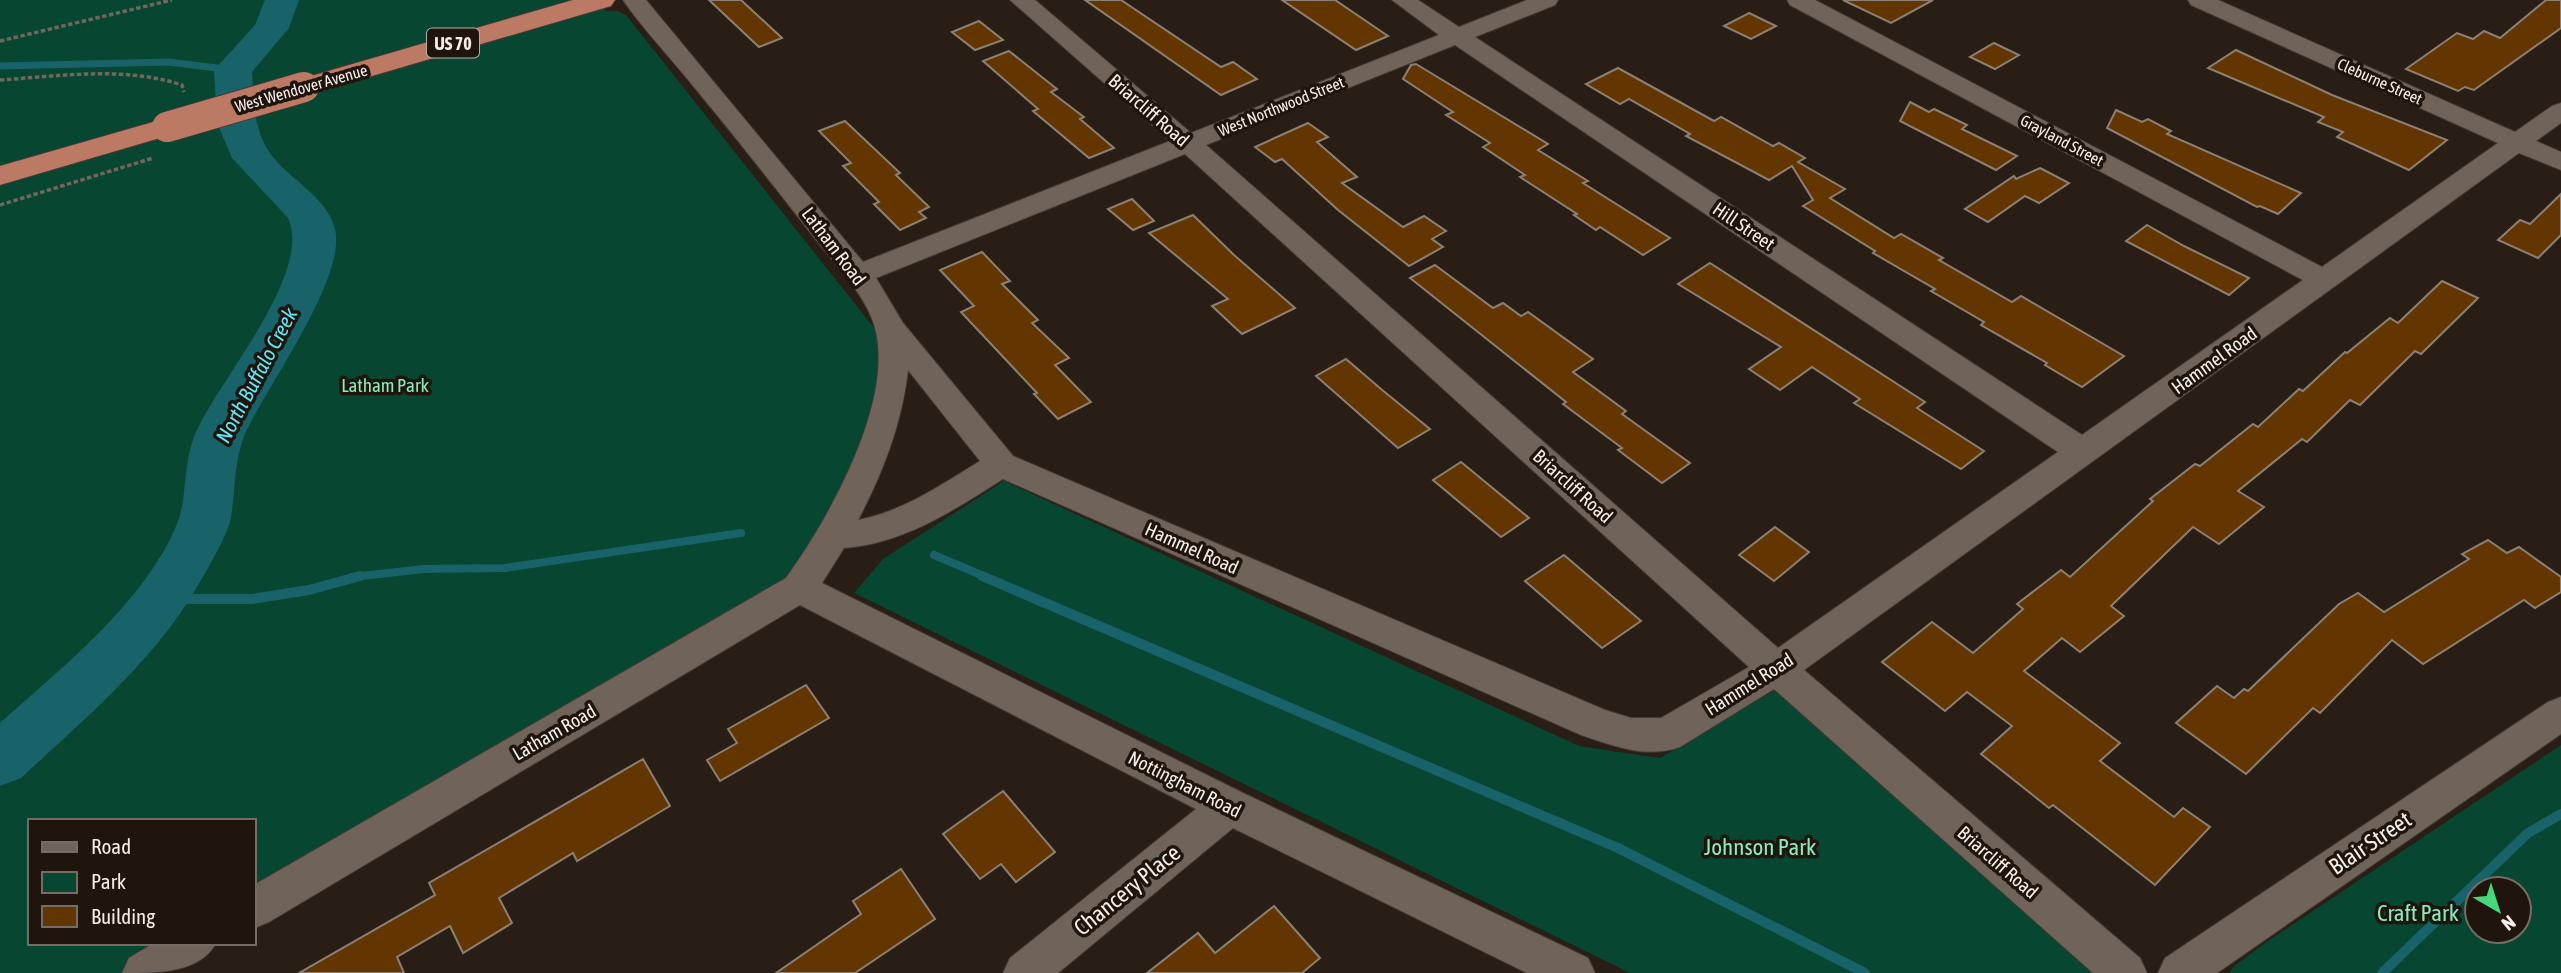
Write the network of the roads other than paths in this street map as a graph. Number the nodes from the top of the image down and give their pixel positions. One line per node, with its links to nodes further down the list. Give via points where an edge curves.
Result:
1 (515, 0): 10 (highway, West Wendover Avenue / US 70)
2 (602, 0): 10 (highway, West Wendover Avenue / US 70)
3 (634, 0): 18 (street, Latham Road)
4 (1021, 0): 14 (street, Briarcliff Road)
5 (1404, 0): 9 (street, Hill Street)
6 (1547, 0): 9 (street, West Northwood Street)
7 (1798, 0): 19 (street, Grayland Street)
8 (2199, 0): 13 (street, Cleburne Street)
9 (1457, 36): 14 (street, West Northwood Street); 21 (street, Hill Street)
10 (301, 70): 12 (highway, West Wendover Avenue / US 70, bridge)
11 (2561, 111): 13 (street, Hammel Road)
12 (163, 115): 15 (highway, West Wendover Avenue / US 70); 17 (highway, West Wendover Avenue / US 70)
13 (2517, 142): 16 (street, Cleburne Street); 19 (street, Hammel Road)
14 (1188, 143): 18 (street, West Northwood Street); 25 (street, Briarcliff Road)
15 (0, 148)
16 (2561, 162)
17 (0, 176)
18 (858, 275): 20 (street, Latham Road)
19 (2325, 280): 21 (street, Hammel Road)
20 (890, 327): 22 (street, Hammel Road); 23 (street, Latham Road, via 892,378 881,422 862,482)
21 (2084, 453): 25 (street, Hammel Road)
22 (1001, 464): 23 (street, via 887,527); 25 (street, Hammel Road, via 1569,712 1631,734 1666,735)
23 (834, 535): 24 (street, Latham Road)
24 (799, 588): 27 (street, Nottingham Road); 28 (street, Latham Road)
25 (1777, 669): 33 (street, Briarcliff Road)
26 (2561, 713): 34 (street, Blair Street)
27 (1229, 806): 31 (street, Chancery Place); 32 (street, Nottingham Road)
28 (256, 907)
29 (192, 945): 30 (street)
30 (144, 973)
31 (1025, 973)
32 (1573, 973)
33 (2125, 973)
34 (2180, 973)

